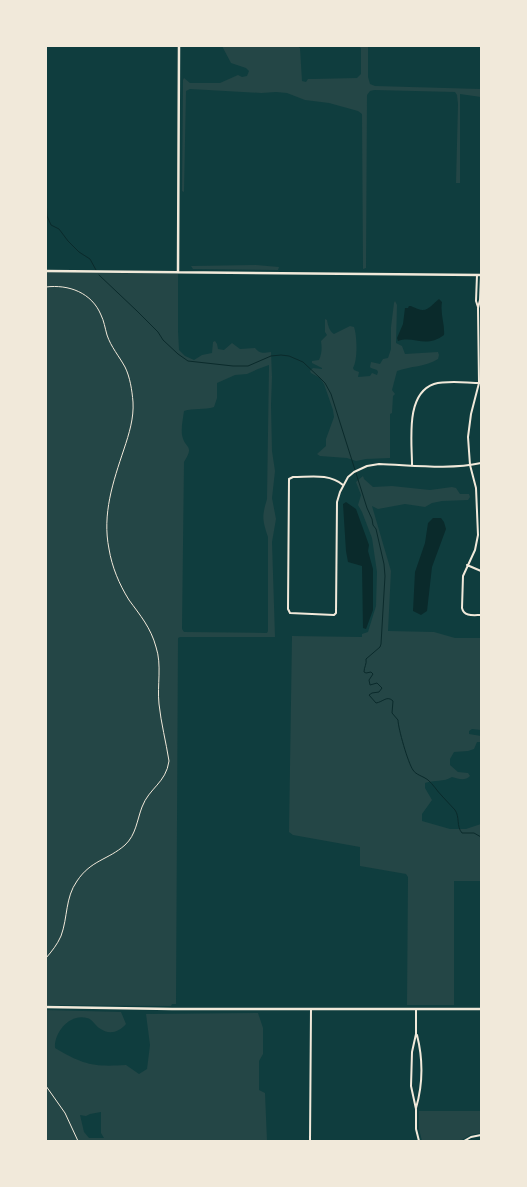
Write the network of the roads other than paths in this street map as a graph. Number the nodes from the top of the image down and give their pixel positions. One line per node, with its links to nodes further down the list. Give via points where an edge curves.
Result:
1 (179, 46): 3 (street)
2 (46, 271): 3 (street)
3 (178, 272): 4 (street)
4 (477, 275): 5 (street); 6 (street, via 476,301)
5 (481, 275): 6 (street)
6 (480, 308): 7 (street)
7 (480, 383): 9 (street, via 434,384 420,394 412,416); 10 (street, via 469,425)
8 (481, 463): 10 (street)
9 (412, 465): 10 (street); 11 (street, via 367,466 354,472)
10 (470, 465): 12 (street, via 476,488 478,535 475,550)
11 (343, 486): 11 (street, via 336,502 336,613 290,613 289,479 320,476 333,479)
12 (467, 565): 13 (street); 14 (street, via 462,582 463,611 467,615)
13 (481, 571)
14 (481, 615)
15 (46, 1007): 16 (street)
16 (311, 1009): 17 (street); 22 (street)
17 (416, 1009): 18 (street); 19 (street)
18 (481, 1009)
19 (416, 1034): 20 (street, via 411,1065 412,1094); 20 (street, via 421,1051 421,1085)
20 (416, 1109): 23 (street)
21 (481, 1135): 24 (street)
22 (310, 1141)
23 (419, 1141)
24 (464, 1141)

